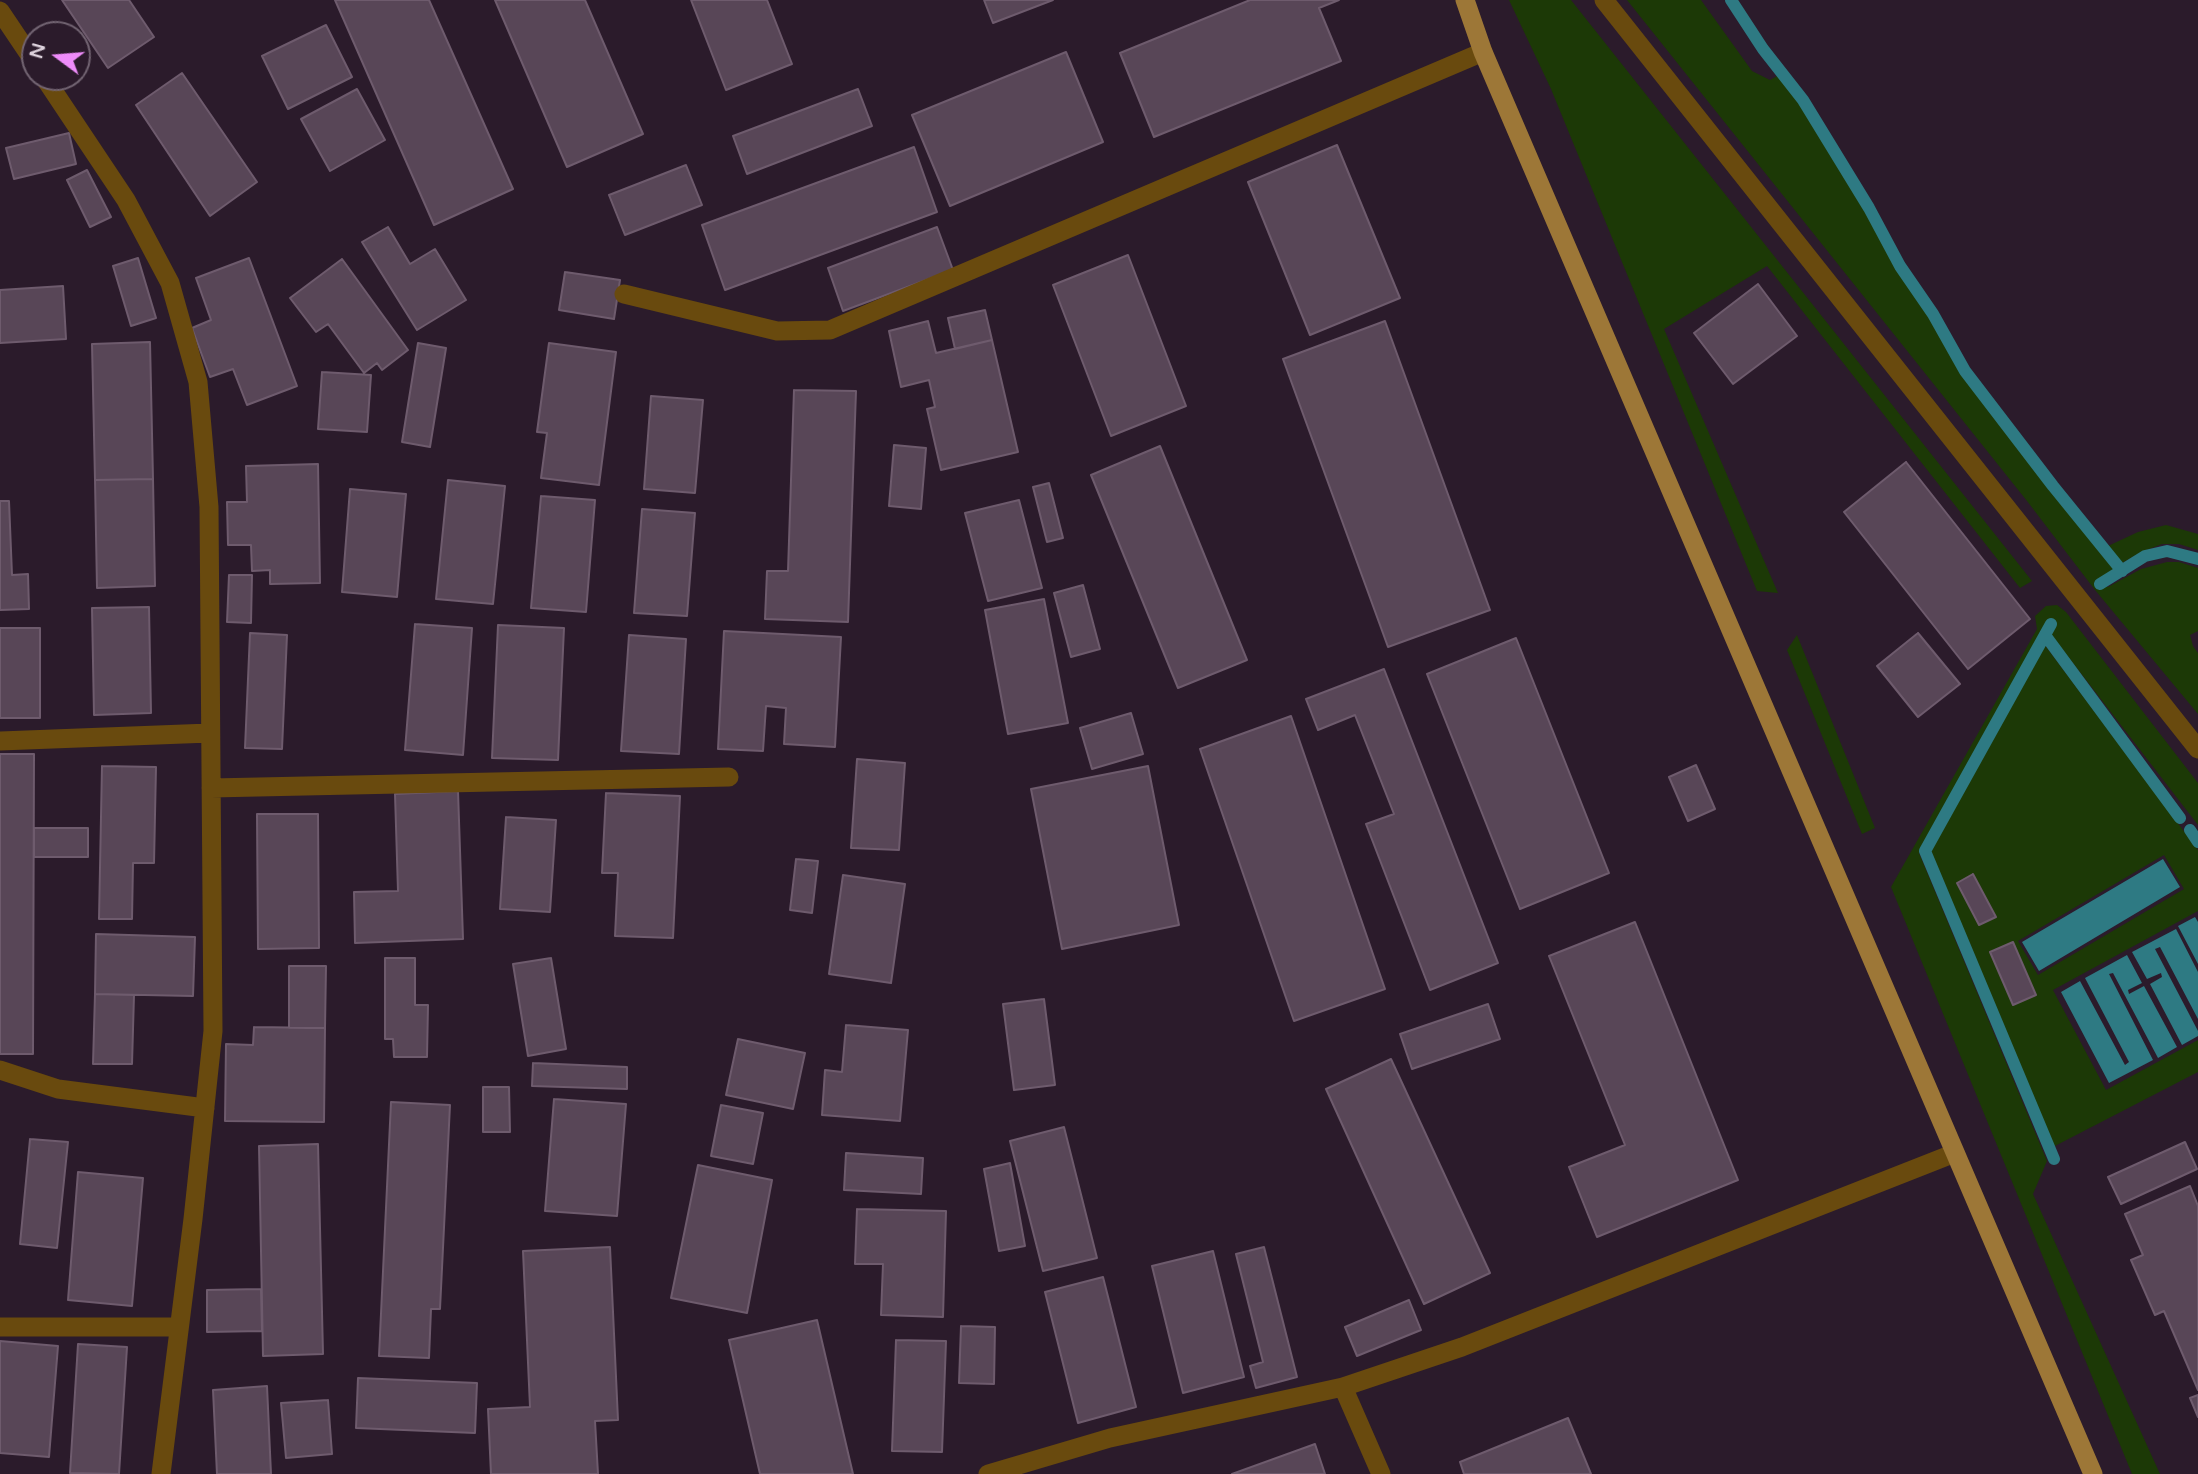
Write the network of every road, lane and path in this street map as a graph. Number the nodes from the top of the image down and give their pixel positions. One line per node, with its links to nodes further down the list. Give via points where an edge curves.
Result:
1 (1465, 0): 5 (main road)
2 (1604, 0): 10 (street)
3 (0, 11): 4 (street)
4 (21, 42)
5 (1483, 52): 7 (street, via 830,330 777,331); 15 (main road)
6 (53, 91): 8 (street, via 126,200 170,283 198,382 209,507)
7 (624, 294)
8 (210, 733): 9 (street); 12 (street)
9 (0, 741)
10 (2198, 749)
11 (729, 777): 12 (street)
12 (211, 788): 14 (street, via 213,1031)
13 (0, 1070): 14 (street, via 58,1089)
14 (205, 1108): 17 (street)
15 (1955, 1153): 18 (street, via 1462,1347); 22 (main road)
16 (0, 1327): 17 (street)
17 (179, 1327): 19 (street)
18 (1343, 1387): 20 (street, via 1110,1438); 21 (street)
19 (161, 1474)
20 (988, 1474)
21 (1381, 1474)
22 (2093, 1474)

